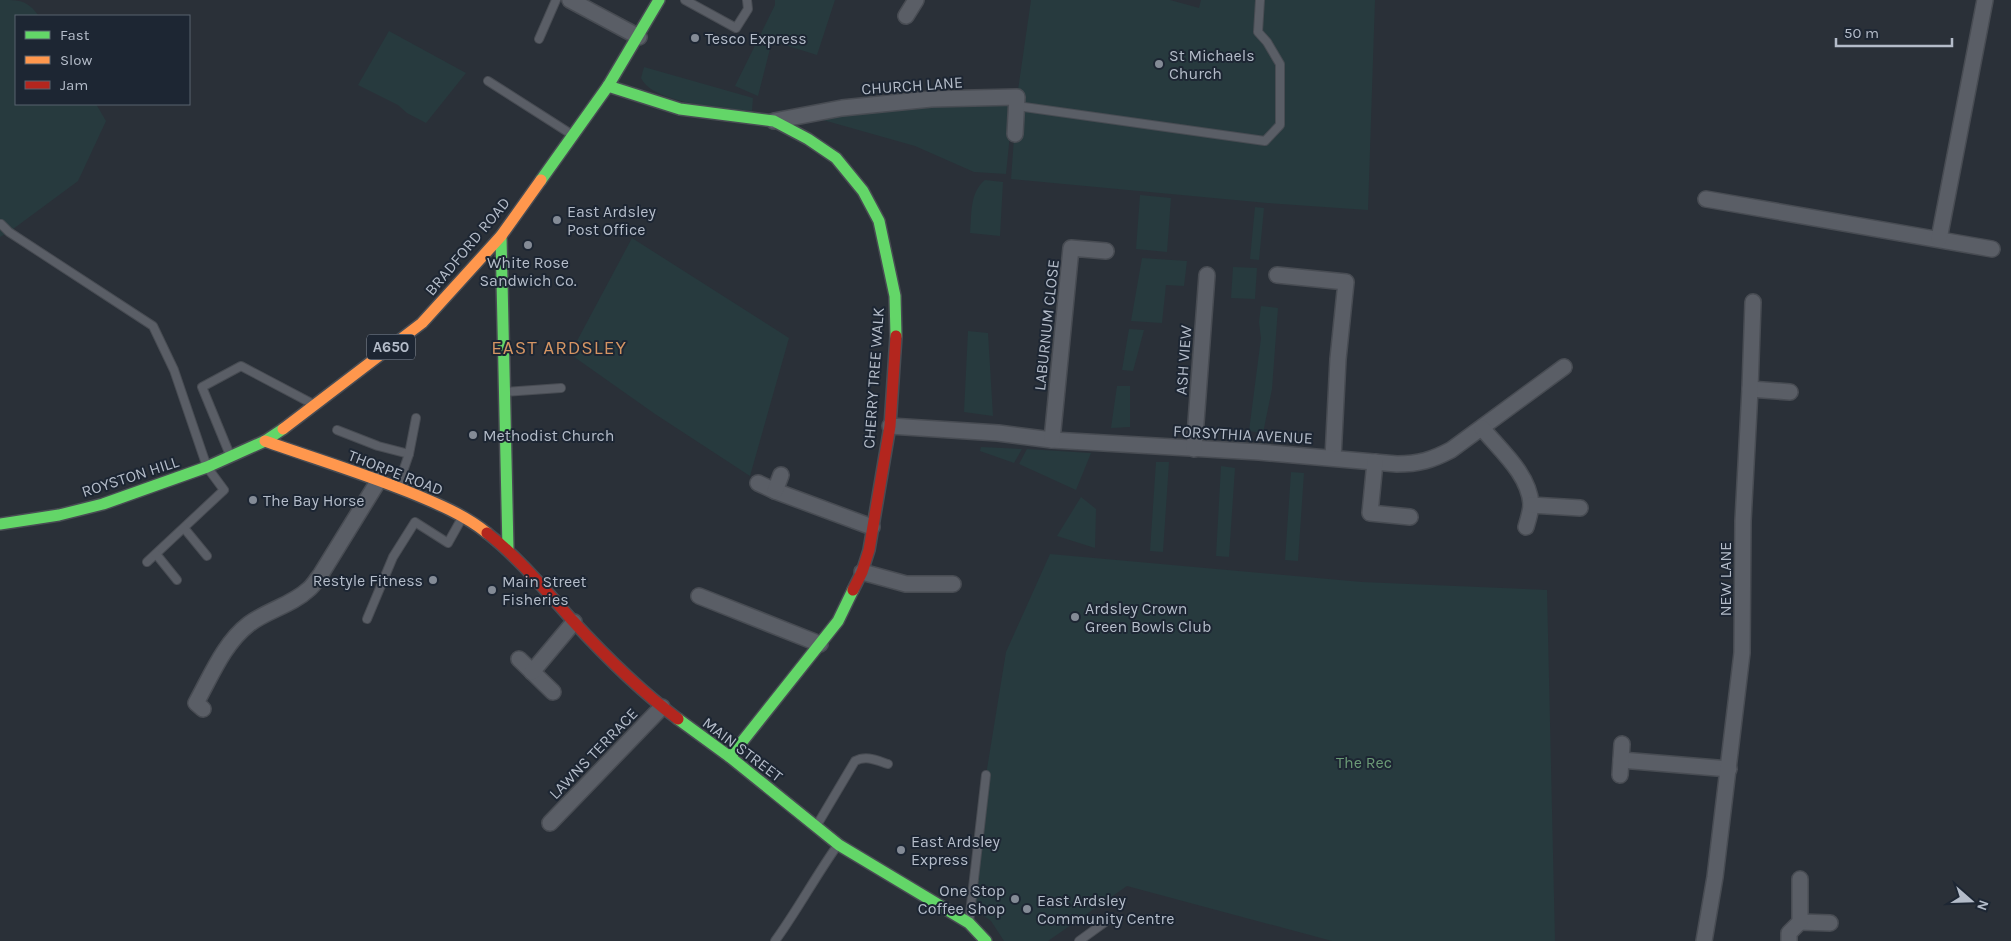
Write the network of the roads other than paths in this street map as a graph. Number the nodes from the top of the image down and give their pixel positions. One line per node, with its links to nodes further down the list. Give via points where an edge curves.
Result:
1 (556, 0): 11 (lane)
2 (659, 0): 10 (street, BRADFORD ROAD / A650)
3 (685, 0): 4 (lane, via 736,28 748,8)
4 (747, 0)
5 (916, 0): 9 (street)
6 (1260, 0): 14 (lane, via 1258,32 1280,64 1280,125 1264,140)
7 (1985, 0): 21 (street)
8 (576, 1): 10 (street)
9 (906, 16)
10 (638, 37): 13 (street, BRADFORD ROAD / A650)
11 (539, 39)
12 (488, 81): 17 (lane)
13 (608, 86): 15 (street, CHERRY TREE WALK, via 680,109); 17 (street, BRADFORD ROAD / A650)
14 (1017, 106): 15 (street, CHURCH LANE, via 1017,97 931,99 842,108); 16 (street)
15 (774, 121): 34 (street, CHERRY TREE WALK, via 836,158 862,190 879,222 895,296 896,337)
16 (1016, 134)
17 (573, 135): 20 (street, BRADFORD ROAD / A650)
18 (1706, 199): 21 (street)
19 (1, 224): 44 (lane, via 153,326 174,370)
20 (501, 236): 30 (street); 32 (street, BRADFORD ROAD / A650, via 422,323)
21 (1939, 239): 22 (street)
22 (1992, 249)
23 (1106, 251): 37 (street, LABURNUM CLOSE, via 1072,248)
24 (1208, 274): 39 (street, ASH VIEW)
25 (1277, 275): 42 (street, via 1346,282)
26 (1753, 302): 29 (street, NEW LANE)
27 (1564, 367): 35 (street, FORSYTHIA AVENUE)
28 (561, 388): 30 (lane)
29 (1750, 389): 31 (street); 78 (street, NEW LANE, via 1742,521 1742,653)
30 (505, 392): 58 (street)
31 (1790, 392)
32 (316, 405): 38 (street, BRADFORD ROAD / A650); 41 (lane, via 241,366 202,387)
33 (416, 418): 40 (lane)
34 (890, 426): 37 (street, FORSYTHIA AVENUE); 55 (street, CHERRY TREE WALK)
35 (1482, 428): 43 (street, FORSYTHIA AVENUE, via 1433,459 1417,464); 50 (street, via 1522,476)
36 (336, 430): 40 (lane)
37 (1052, 440): 39 (street, FORSYTHIA AVENUE)
38 (265, 441): 41 (street, ROYSTON HILL / A650); 46 (street, THORPE ROAD)
39 (1194, 449): 42 (street, FORSYTHIA AVENUE)
40 (409, 454): 48 (lane)
41 (231, 456): 44 (street, ROYSTON HILL / A650)
42 (1333, 458): 43 (street, FORSYTHIA AVENUE)
43 (1375, 462): 52 (street, via 1370,513)
44 (207, 467): 54 (street, ROYSTON HILL / A650, via 103,504); 57 (lane, via 224,490)
45 (781, 475): 49 (street)
46 (379, 480): 48 (street, THORPE ROAD); 73 (street, via 310,589 250,623 234,636 196,703)
47 (758, 483): 49 (street)
48 (397, 488): 53 (street, THORPE ROAD)
49 (776, 491): 55 (street)
50 (1531, 505): 51 (street); 56 (street)
51 (1580, 508)
52 (1410, 517)
53 (462, 518): 58 (street, THORPE ROAD, via 478,525); 66 (lane, via 448,543 415,522 393,557)
54 (0, 524)
55 (872, 527): 62 (street, CHERRY TREE WALK)
56 (1526, 527)
57 (184, 528): 59 (lane); 60 (lane)
58 (508, 549): 67 (street, MAIN STREET)
59 (156, 554): 61 (lane); 63 (lane)
60 (206, 556)
61 (147, 562)
62 (862, 572): 64 (street, via 906,584); 68 (street, CHERRY TREE WALK, via 838,621)
63 (177, 580)
64 (953, 584)
65 (699, 596): 68 (street)
66 (368, 619)
67 (574, 622): 70 (street); 72 (street, MAIN STREET)
68 (820, 644): 75 (street, CHERRY TREE WALK)
69 (520, 659): 70 (street)
70 (532, 672): 71 (street)
71 (553, 692)
72 (662, 707): 75 (street, MAIN STREET); 81 (street, LAWNS TERRACE)
73 (203, 709)
74 (1622, 744): 76 (street)
75 (730, 757): 82 (street, MAIN STREET)
76 (1621, 760): 78 (street); 80 (street)
77 (888, 764): 82 (lane, via 869,758 854,761)
78 (1729, 768): 92 (street, NEW LANE)
79 (986, 775): 87 (lane)
80 (1620, 775)
81 (550, 823)
82 (816, 827): 83 (street, MAIN STREET)
83 (839, 845): 87 (street, MAIN STREET); 89 (lane)
84 (1800, 878): 86 (street)
85 (1108, 920): 91 (lane)
86 (1800, 922): 88 (street); 93 (street, via 1789,933)
87 (969, 923): 90 (street, MAIN STREET)
88 (1830, 923)
89 (775, 941)
90 (986, 941)
91 (1079, 941)
92 (1704, 941)
93 (1789, 941)

